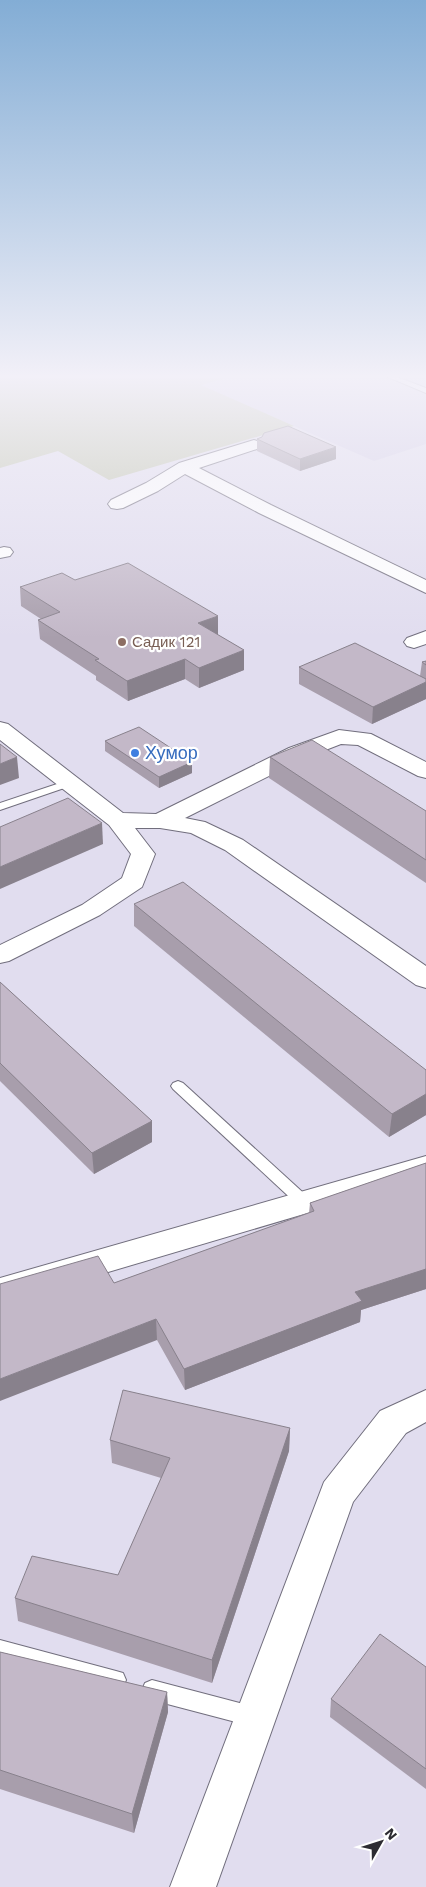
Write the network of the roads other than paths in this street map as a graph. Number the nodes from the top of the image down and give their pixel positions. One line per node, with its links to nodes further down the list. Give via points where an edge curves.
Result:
1 (203, 462): 2 (street)
2 (185, 468): 3 (street); 4 (street)
3 (116, 504)
4 (426, 587)
5 (0, 729): 7 (street)
6 (426, 771): 10 (street, via 363,739 339,737 297,753)
7 (68, 783): 8 (lane); 9 (street)
8 (0, 807)
9 (117, 820): 10 (street); 11 (street, via 143,854 133,882 91,910)
10 (160, 821): 12 (street, via 198,827 234,845)
11 (0, 955)
12 (426, 979)
13 (178, 1086): 15 (lane)
14 (426, 1167): 15 (street)
15 (304, 1202): 16 (street)
16 (0, 1291)
17 (426, 1405): 19 (street, via 393,1422 337,1494)
18 (0, 1649): 19 (lane)
19 (255, 1717): 20 (street)
20 (193, 1887)

